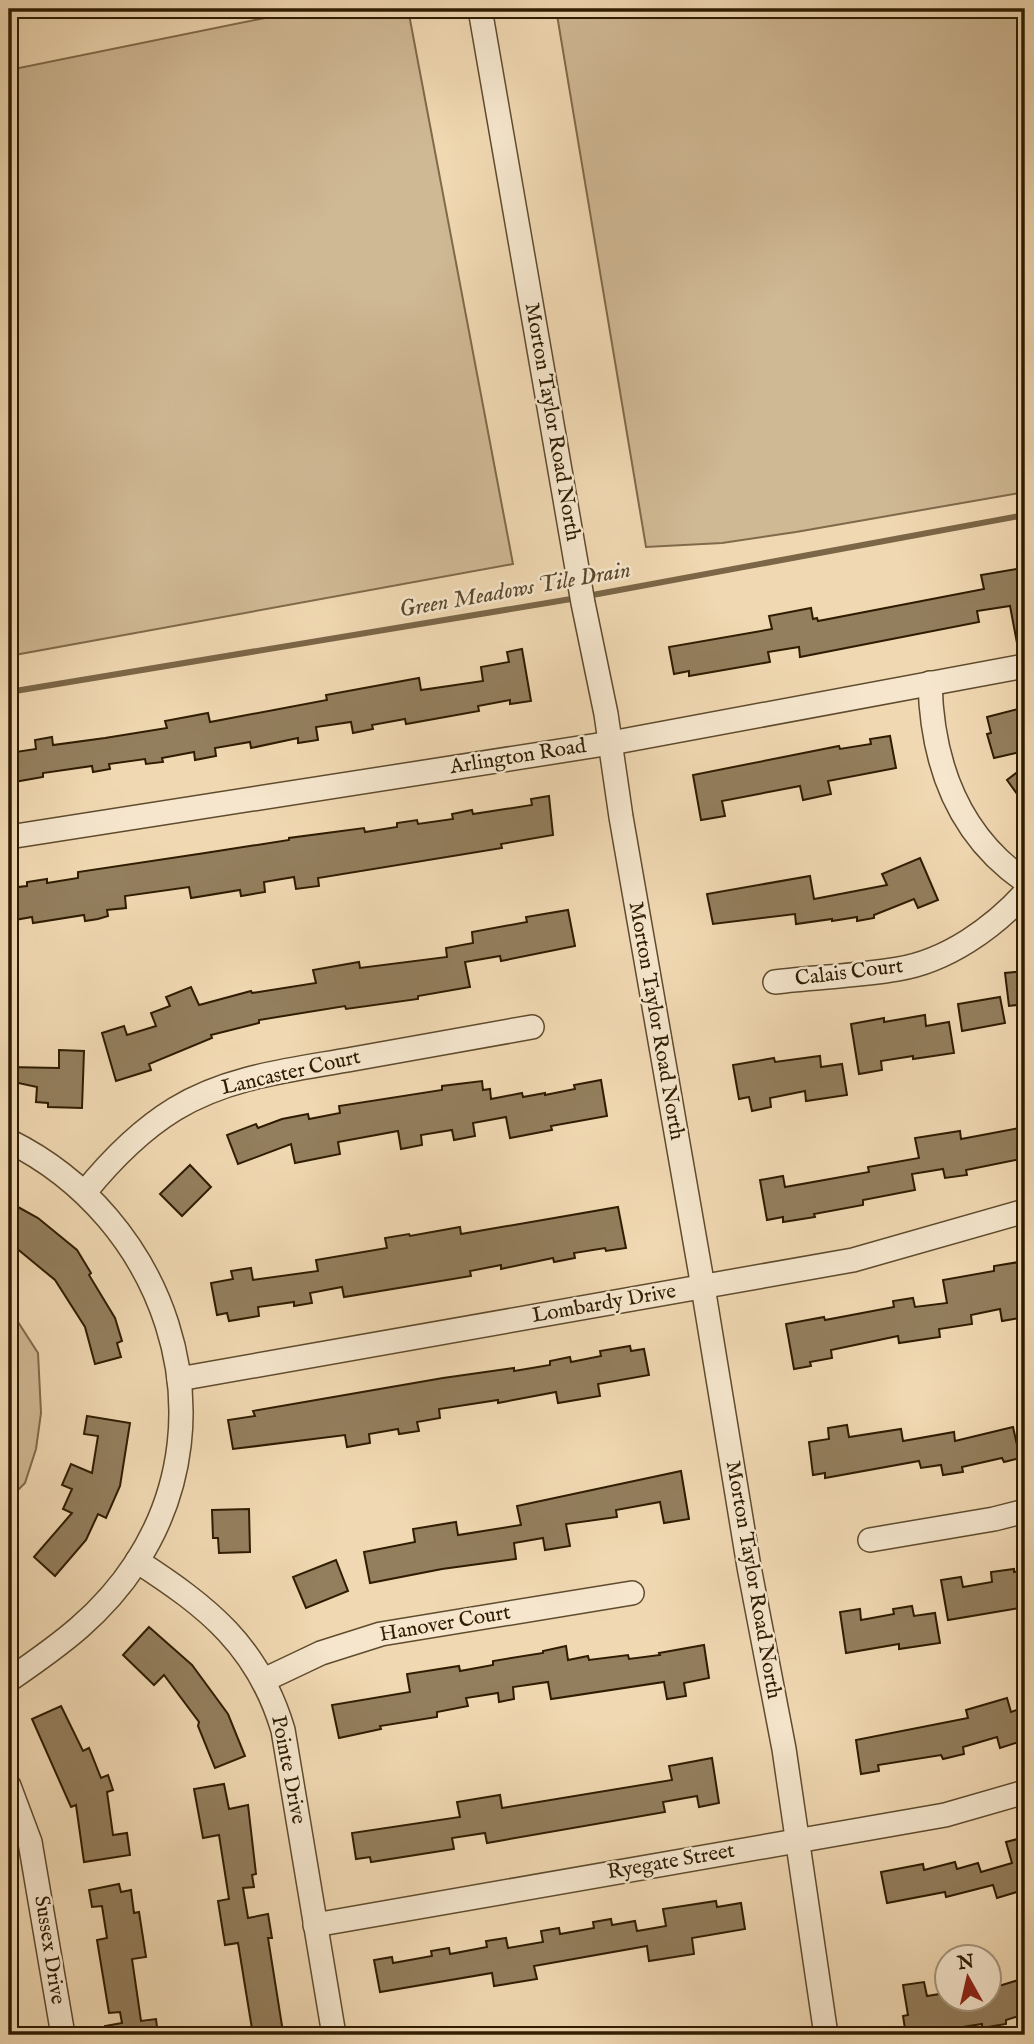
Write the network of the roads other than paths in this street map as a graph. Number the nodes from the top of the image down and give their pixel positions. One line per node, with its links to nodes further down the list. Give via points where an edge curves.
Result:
1 (480, 9): 4 (street, Morton Taylor Road North)
2 (1025, 666): 3 (street, Arlington Road)
3 (930, 683): 4 (street, Arlington Road); 6 (street, via 936,746 956,802 990,851)
4 (611, 743): 5 (street, Arlington Road); 13 (street, Morton Taylor Road North)
5 (9, 837)
6 (1025, 881)
7 (1025, 892): 8 (street, Calais Court, via 995,922 929,960 900,969)
8 (775, 982)
9 (532, 1027): 11 (street, Lancaster Court, via 268,1074 225,1086 176,1108 142,1132)
10 (9, 1141): 11 (street, via 46,1161)
11 (85, 1192): 14 (street, via 118,1228 147,1275 169,1329)
12 (1025, 1211): 13 (street, Lombardy Drive, via 853,1260)
13 (703, 1287): 14 (street, Lombardy Drive); 23 (street, Morton Taylor Road North)
14 (179, 1379): 17 (street, via 180,1428 172,1477)
15 (1025, 1511): 16 (street)
16 (870, 1540)
17 (138, 1561): 19 (street, via 78,1630); 20 (street, Pointe Drive, via 216,1619 246,1651)
18 (632, 1593): 20 (street, Hanover Court, via 381,1634 321,1653)
19 (9, 1680)
20 (264, 1680): 24 (street, Pointe Drive, via 283,1730)
21 (9, 1786): 25 (street, Sussex Drive, via 30,1842)
22 (1025, 1792): 23 (street, Ryegate Street, via 945,1815)
23 (798, 1840): 24 (street, Ryegate Street); 27 (street, Morton Taylor Road North)
24 (315, 1925): 26 (street, Pointe Drive)
25 (64, 2035)
26 (334, 2035)
27 (827, 2035)

